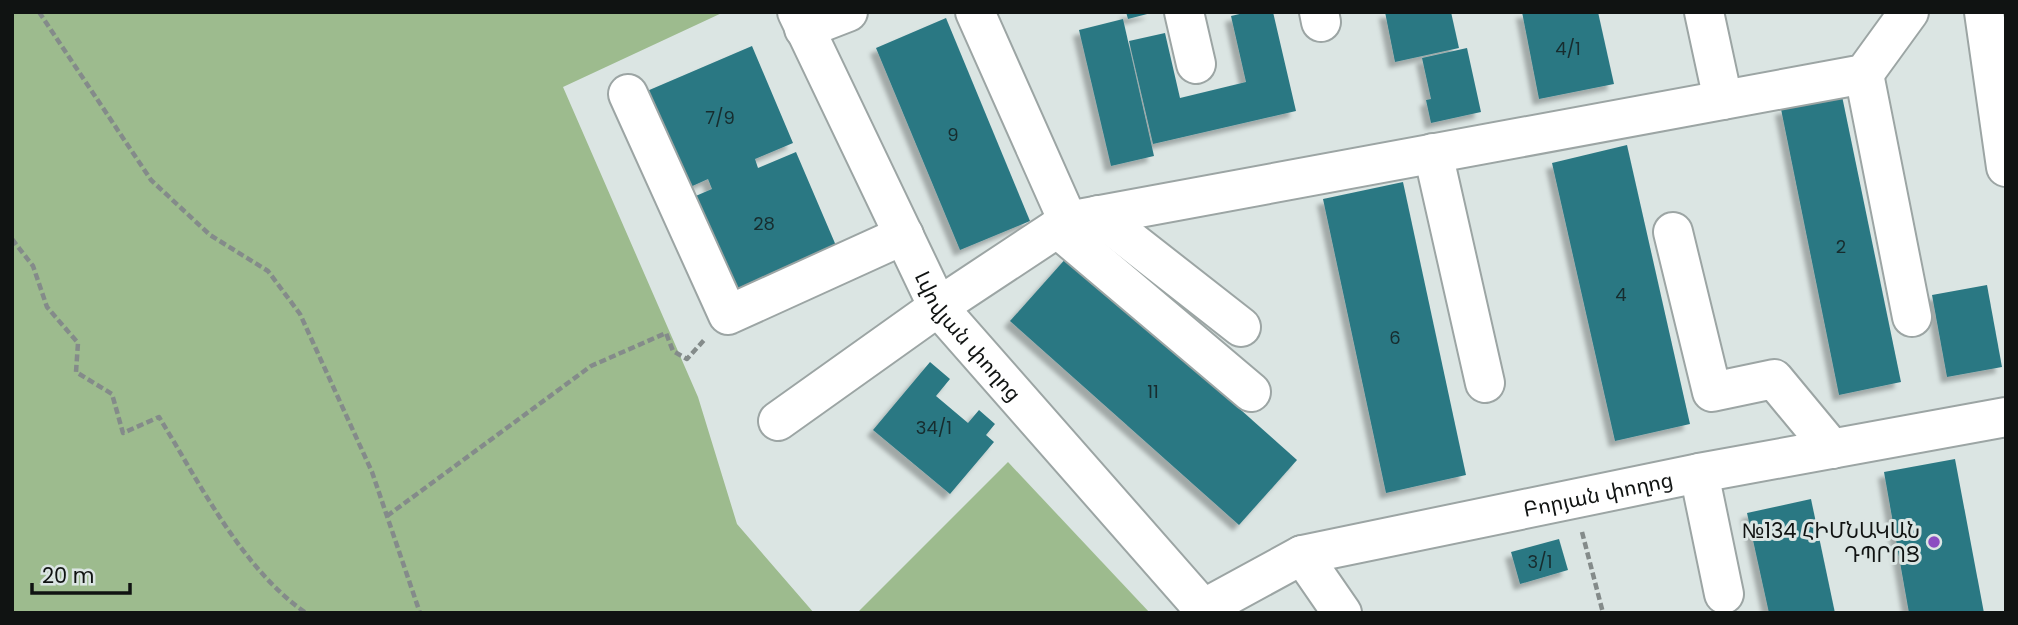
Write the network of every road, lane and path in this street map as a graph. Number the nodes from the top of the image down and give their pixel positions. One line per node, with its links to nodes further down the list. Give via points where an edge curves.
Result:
1 (39, 12): 30 (path, via 151,180 210,235 268,271 300,314 372,472)
2 (848, 12): 8 (street)
3 (975, 12): 15 (street)
4 (1184, 12): 9 (street)
5 (1704, 12): 12 (street)
6 (1909, 12): 10 (street)
7 (1984, 12): 14 (street)
8 (800, 20): 17 (street, Լվովյան փողոց)
9 (1196, 64)
10 (1864, 74): 12 (street); 21 (street)
11 (628, 94): 20 (street)
12 (1723, 100): 13 (street)
13 (1433, 153): 15 (street); 23 (street)
14 (2006, 167)
15 (1075, 221): 19 (street); 22 (street); 24 (street)
16 (1673, 232): 27 (street, via 1712,392 1774,379)
17 (904, 235): 19 (street, Լվովյան փողոց); 20 (street)
18 (12, 239): 34 (path, via 33,266 47,307 78,343 76,372 112,394 123,433 159,417 228,527 283,597)
19 (938, 307): 26 (street); 33 (street, Լվովյան փողոց)
20 (728, 314): 30 (path, via 687,359 673,351 666,333 591,366)
21 (1912, 317)
22 (1241, 327)
23 (1485, 383)
24 (1251, 392)
25 (2006, 417): 27 (street, Բորյան փողոց)
26 (778, 421)
27 (1832, 449): 28 (street, Բորյան փողոց)
28 (1699, 473): 29 (street, Բորյան փողոց); 32 (street)
29 (1573, 499): 31 (street, Բորյան փողոց); 37 (path)
30 (387, 516): 35 (path)
31 (1302, 555): 33 (street, Բորյան փողոց); 36 (street)
32 (1724, 594)
33 (1205, 611)
34 (306, 613)
35 (420, 613)
36 (1342, 613)
37 (1603, 613)

